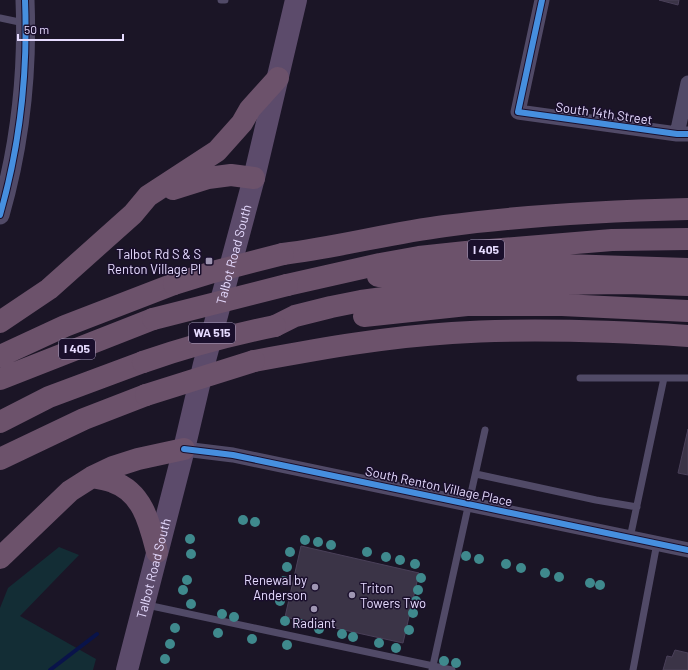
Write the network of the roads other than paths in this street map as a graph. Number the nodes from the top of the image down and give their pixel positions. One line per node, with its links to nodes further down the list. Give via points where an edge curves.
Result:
1 (25, 0): 7 (street)
2 (221, 0): 3 (lane)
3 (225, 0)
4 (296, 0): 8 (main road, Talbot Road South / WA 515)
5 (542, 0): 10 (street, South 14th Street, via 518,112)
6 (0, 18): 7 (lane)
7 (26, 23): 14 (street, via 19,128 12,174)
8 (278, 78): 11 (main road, Talbot Road South / WA 515); 13 (highway, via 217,151 148,196)
9 (688, 82): 10 (street)
10 (683, 134)
11 (254, 178): 13 (highway, via 231,175 208,178 174,188); 30 (main road, Talbot Road South / WA 515)
12 (688, 209): 23 (highway, bridge, via 592,212 508,219 415,231 283,254 174,284 64,326)
13 (132, 214): 20 (highway, via 49,289)
14 (0, 215)
15 (688, 239): 17 (highway, I 405, via 612,240 466,252 393,262)
16 (688, 269): 17 (highway, via 564,265 490,268 433,274)
17 (315, 278): 27 (highway, I 405, bridge, via 153,319)
18 (688, 285): 21 (highway, via 544,284 421,293 331,307 295,316)
19 (688, 311): 21 (highway, via 562,305 468,305)
20 (0, 322)
21 (275, 326): 28 (highway, I 405, bridge, via 189,346 143,362 48,396)
22 (688, 336): 31 (highway, bridge, via 540,330 464,332 378,340 254,361 146,395 84,419)
23 (0, 356)
24 (580, 378): 25 (lane)
25 (664, 378): 26 (lane); 35 (lane)
26 (688, 378)
27 (0, 379)
28 (0, 422)
29 (485, 430): 32 (lane)
30 (184, 449): 33 (highway, via 138,459); 34 (street, South Renton Village Place, via 233,455); 39 (main road, Talbot Road South / WA 515)
31 (0, 458)
32 (476, 474): 34 (lane); 35 (lane)
33 (92, 476): 39 (highway, via 115,482 136,496 149,521); 40 (highway, via 70,491)
34 (469, 504): 36 (street, South Renton Village Place); 42 (lane)
35 (637, 507): 36 (lane)
36 (630, 538): 37 (street, South Renton Village Place)
37 (657, 543): 38 (street, South Renton Village Place); 45 (lane)
38 (688, 550)
39 (157, 552): 41 (main road, Talbot Road South / WA 515)
40 (0, 558)
41 (144, 604): 42 (lane); 43 (main road, Talbot Road South / WA 515)
42 (433, 668): 44 (lane)
43 (127, 670)
44 (452, 670)
45 (633, 670)

